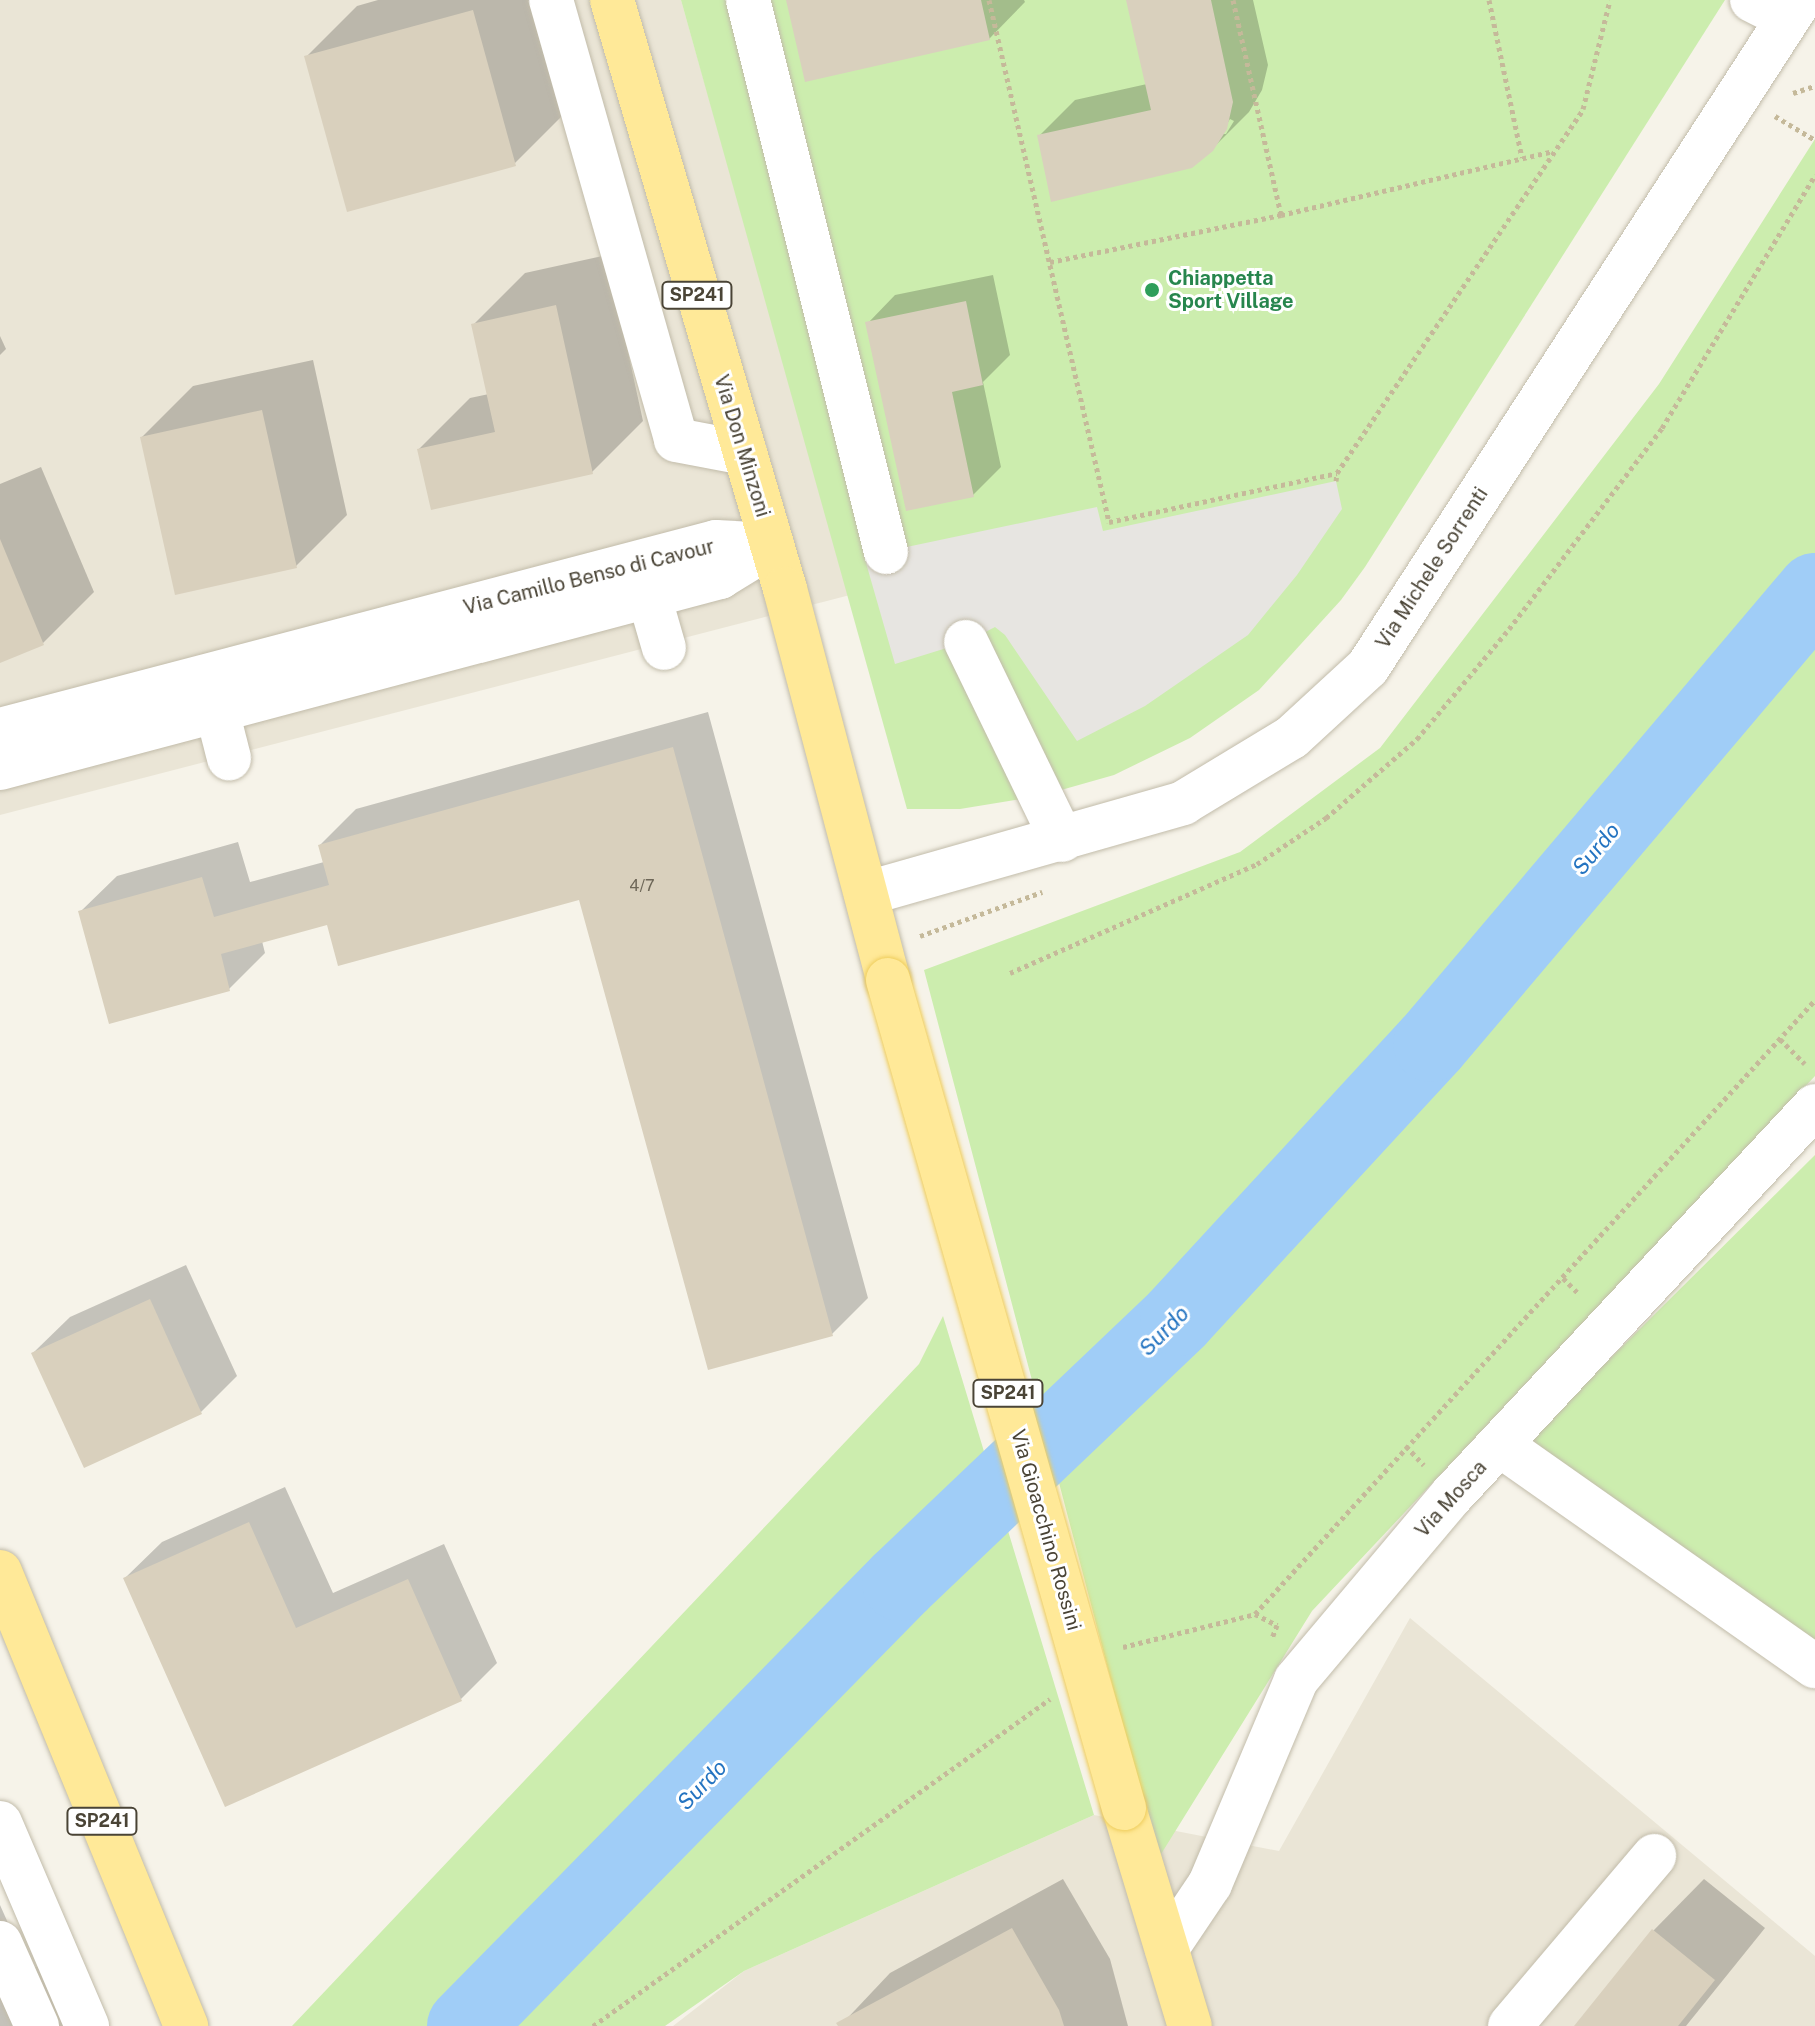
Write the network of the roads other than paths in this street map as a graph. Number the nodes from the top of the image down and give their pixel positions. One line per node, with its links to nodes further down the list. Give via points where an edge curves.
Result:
1 (551, 0): 5 (street, via 676,440)
2 (612, 0): 5 (main road, Via Don Minzoni / SP241)
3 (748, 0): 7 (street)
4 (1790, 9): 16 (street, Via Michele Sorrenti, via 1368,667 1292,737 1183,803)
5 (745, 453): 6 (main road, Via Don Minzoni / SP241)
6 (772, 545): 8 (street, Via Camillo Benso di Cavour, via 720,577); 11 (street, Via Camillo Benso di Cavour, via 716,542); 17 (main road, Via Don Minzoni / SP241)
7 (886, 552)
8 (649, 596): 10 (street); 12 (street, Via Camillo Benso di Cavour)
9 (966, 642): 16 (street)
10 (664, 648)
11 (144, 711): 12 (street, Via Camillo Benso di Cavour); 13 (street, Via Camillo Benso di Cavour); 15 (street, Via Camillo Benso di Cavour)
12 (217, 711): 14 (street)
13 (0, 730)
14 (229, 758)
15 (0, 768)
16 (1062, 840): 17 (street, Via Michele Sorrenti)
17 (868, 893): 25 (main road, Via Gioacchino Rossini / SP241, bridge, via 888,980)
18 (1815, 1106): 19 (street, Via Mosca)
19 (1500, 1445): 21 (street); 25 (street, Via Mosca, via 1296,1680 1210,1884)
20 (0, 1572): 28 (main road, SP241)
21 (1815, 1666)
22 (0, 1823): 27 (street)
23 (1654, 1856): 30 (street)
24 (0, 1943): 26 (street)
25 (1167, 1948): 29 (main road, Via Gioacchino Rossini / SP241)
26 (37, 2026)
27 (87, 2026)
28 (186, 2026)
29 (1190, 2026)
30 (1510, 2026)

